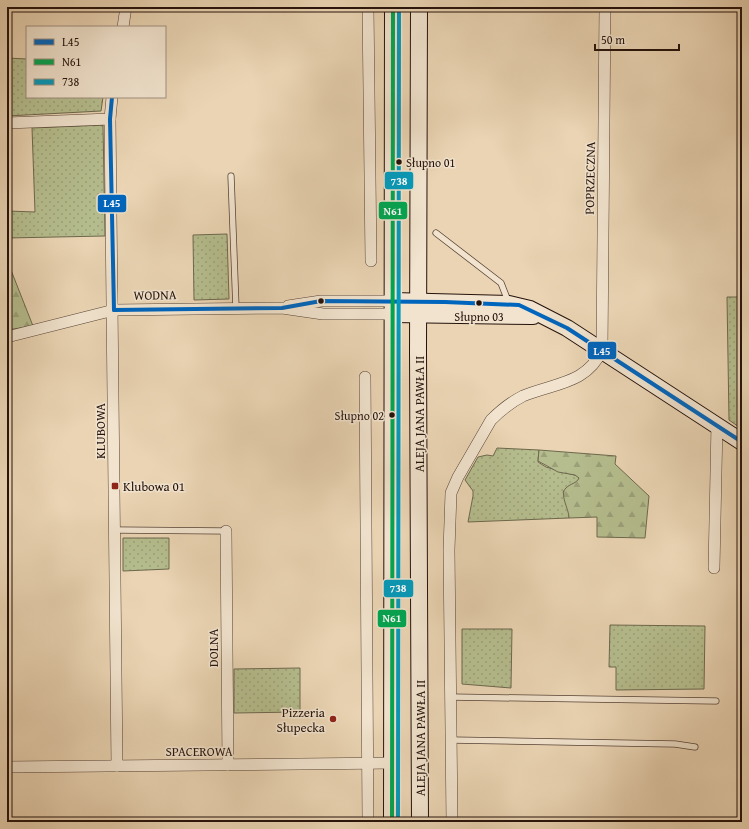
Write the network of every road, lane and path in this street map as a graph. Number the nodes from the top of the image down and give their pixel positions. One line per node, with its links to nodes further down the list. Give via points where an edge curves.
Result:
1 (126, 7): 6 (street)
2 (368, 7): 12 (street)
3 (392, 7): 15 (main road, ALEJA JANA PAWŁA II)
4 (419, 7): 16 (main road, ALEJA JANA PAWŁA II)
5 (605, 7): 20 (street, POPRZECZNA)
6 (122, 26)
7 (112, 98): 8 (street, KLUBOWA)
8 (110, 119): 9 (street); 17 (street, KLUBOWA)
9 (7, 123)
10 (231, 176): 14 (lane)
11 (436, 233): 13 (lane, via 501,283)
12 (371, 261)
13 (509, 304): 16 (main road); 18 (main road, via 530,309)
14 (236, 308): 15 (street, WODNA, via 282,308 321,301); 17 (street, WODNA)
15 (393, 308): 16 (main road); 32 (main road, ALEJA JANA PAWŁA II)
16 (419, 308): 18 (main road); 38 (main road, ALEJA JANA PAWŁA II)
17 (114, 310): 19 (street, WODNA); 24 (street, KLUBOWA)
18 (542, 316): 20 (main road)
19 (7, 337)
20 (602, 350): 22 (main road); 27 (street, via 597,362 583,374 522,396 497,414 458,477 451,493 449,525)
21 (365, 377): 31 (street)
22 (717, 424): 23 (main road); 26 (street)
23 (742, 442)
24 (115, 530): 25 (lane); 34 (street, KLUBOWA)
25 (226, 531): 33 (street, DOLNA)
26 (714, 568)
27 (450, 697): 28 (lane); 29 (street)
28 (716, 701)
29 (451, 740): 30 (lane, via 675,744); 39 (street)
30 (695, 747)
31 (368, 763): 32 (street, SPACEROWA); 33 (street, SPACEROWA); 36 (street)
32 (392, 763): 37 (main road, ALEJA JANA PAWŁA II)
33 (228, 765): 34 (street, SPACEROWA)
34 (117, 766): 35 (street, SPACEROWA)
35 (7, 767)
36 (368, 822)
37 (392, 822)
38 (420, 822)
39 (452, 822)

